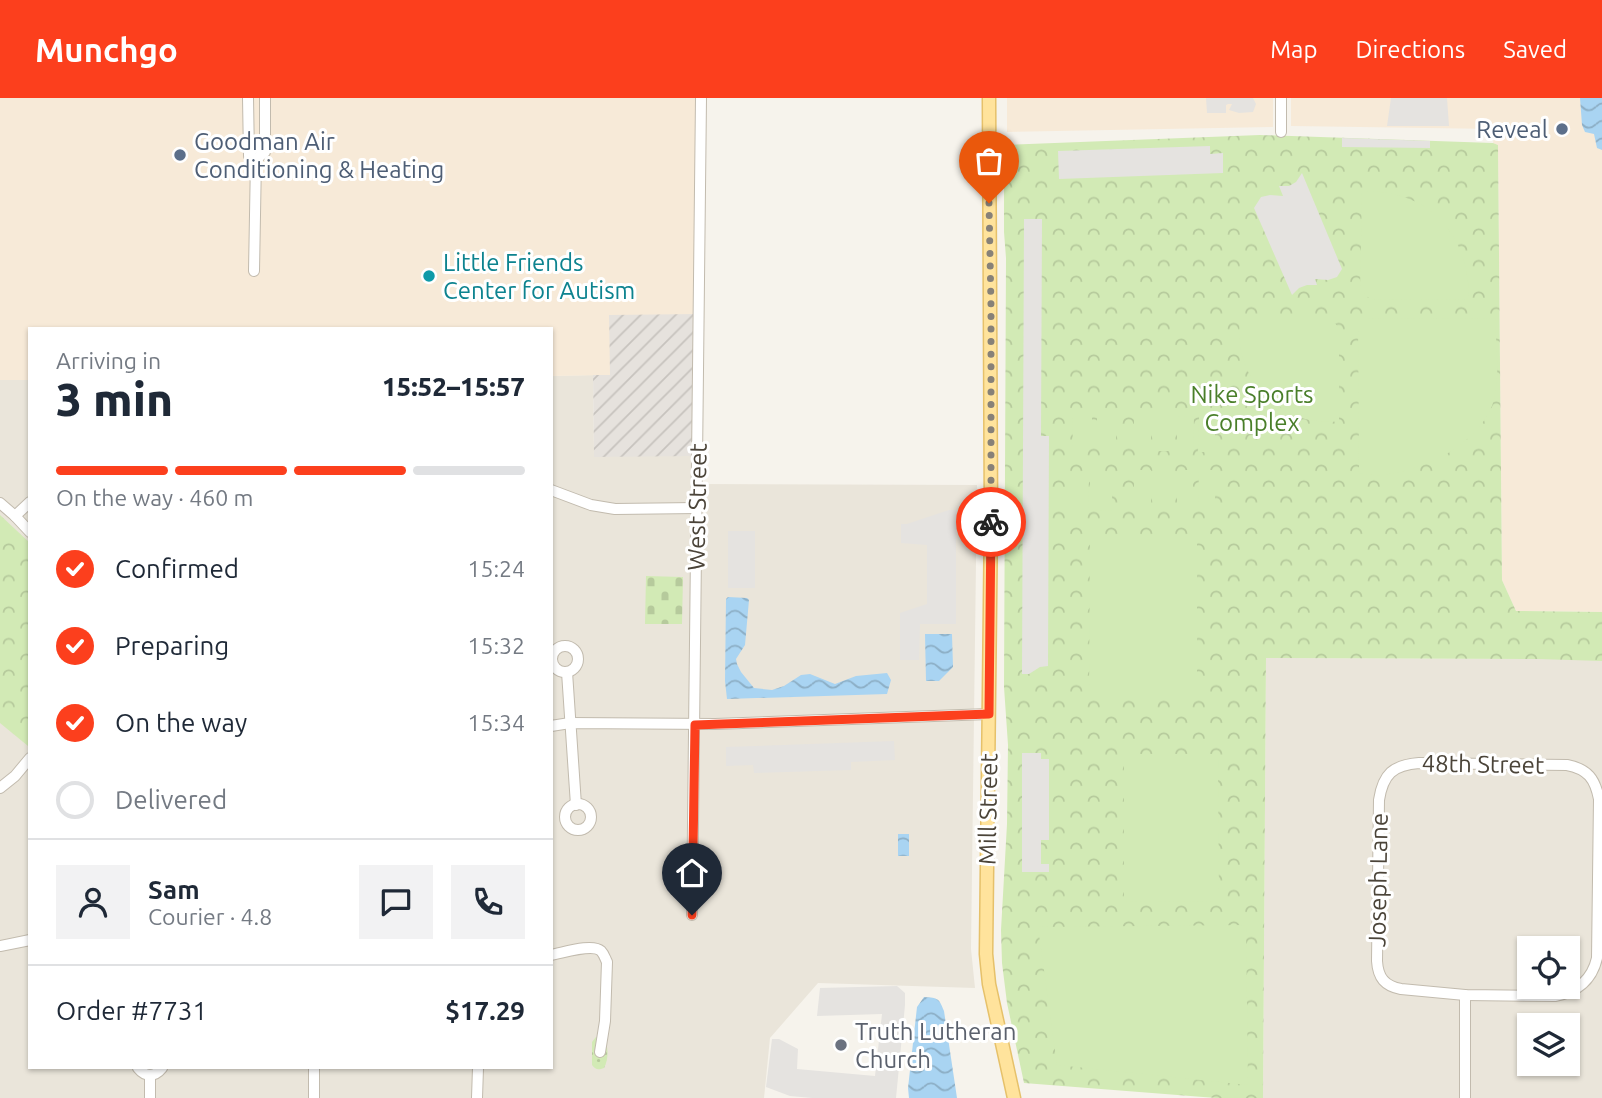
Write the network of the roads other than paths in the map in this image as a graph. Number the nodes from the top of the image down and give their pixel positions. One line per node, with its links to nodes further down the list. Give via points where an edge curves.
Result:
1 (248, 98): 7 (street, via 249,156)
2 (265, 98): 7 (street, via 265,152)
3 (701, 98): 12 (street, West Street)
4 (989, 98): 16 (main road, Mill Street)
5 (1281, 98): 6 (street)
6 (1281, 132)
7 (256, 159): 8 (street)
8 (254, 271)
9 (553, 491): 12 (street, via 615,509)
10 (0, 503): 13 (street)
11 (28, 504): 13 (street)
12 (696, 508): 18 (street, West Street)
13 (15, 516): 14 (street)
14 (28, 530)
15 (567, 672): 17 (street)
16 (989, 714): 18 (street); 38 (main road, Mill Street, via 986,954)
17 (570, 723): 18 (street); 19 (street); 23 (street)
18 (695, 725): 24 (street, West Street)
19 (553, 726)
20 (28, 760): 22 (street)
21 (1385, 779): 28 (street, Joseph Lane, via 1379,814 1379,974 1401,989); 28 (street, 48th Street, via 1402,765 1419,763 1567,765 1593,779 1599,799 1597,958 1592,973 1568,994)
22 (0, 788)
23 (576, 805)
24 (692, 915)
25 (28, 940): 26 (street)
26 (0, 946)
27 (553, 956): 29 (street, via 590,948 604,955 606,1021)
28 (1465, 995): 39 (street)
29 (600, 1052)
30 (139, 1069): 34 (street)
31 (161, 1069): 34 (street)
32 (314, 1069): 36 (street)
33 (478, 1069): 37 (street)
34 (150, 1075): 35 (street)
35 (150, 1098)
36 (314, 1098)
37 (477, 1098)
38 (1014, 1098)
39 (1465, 1098)

